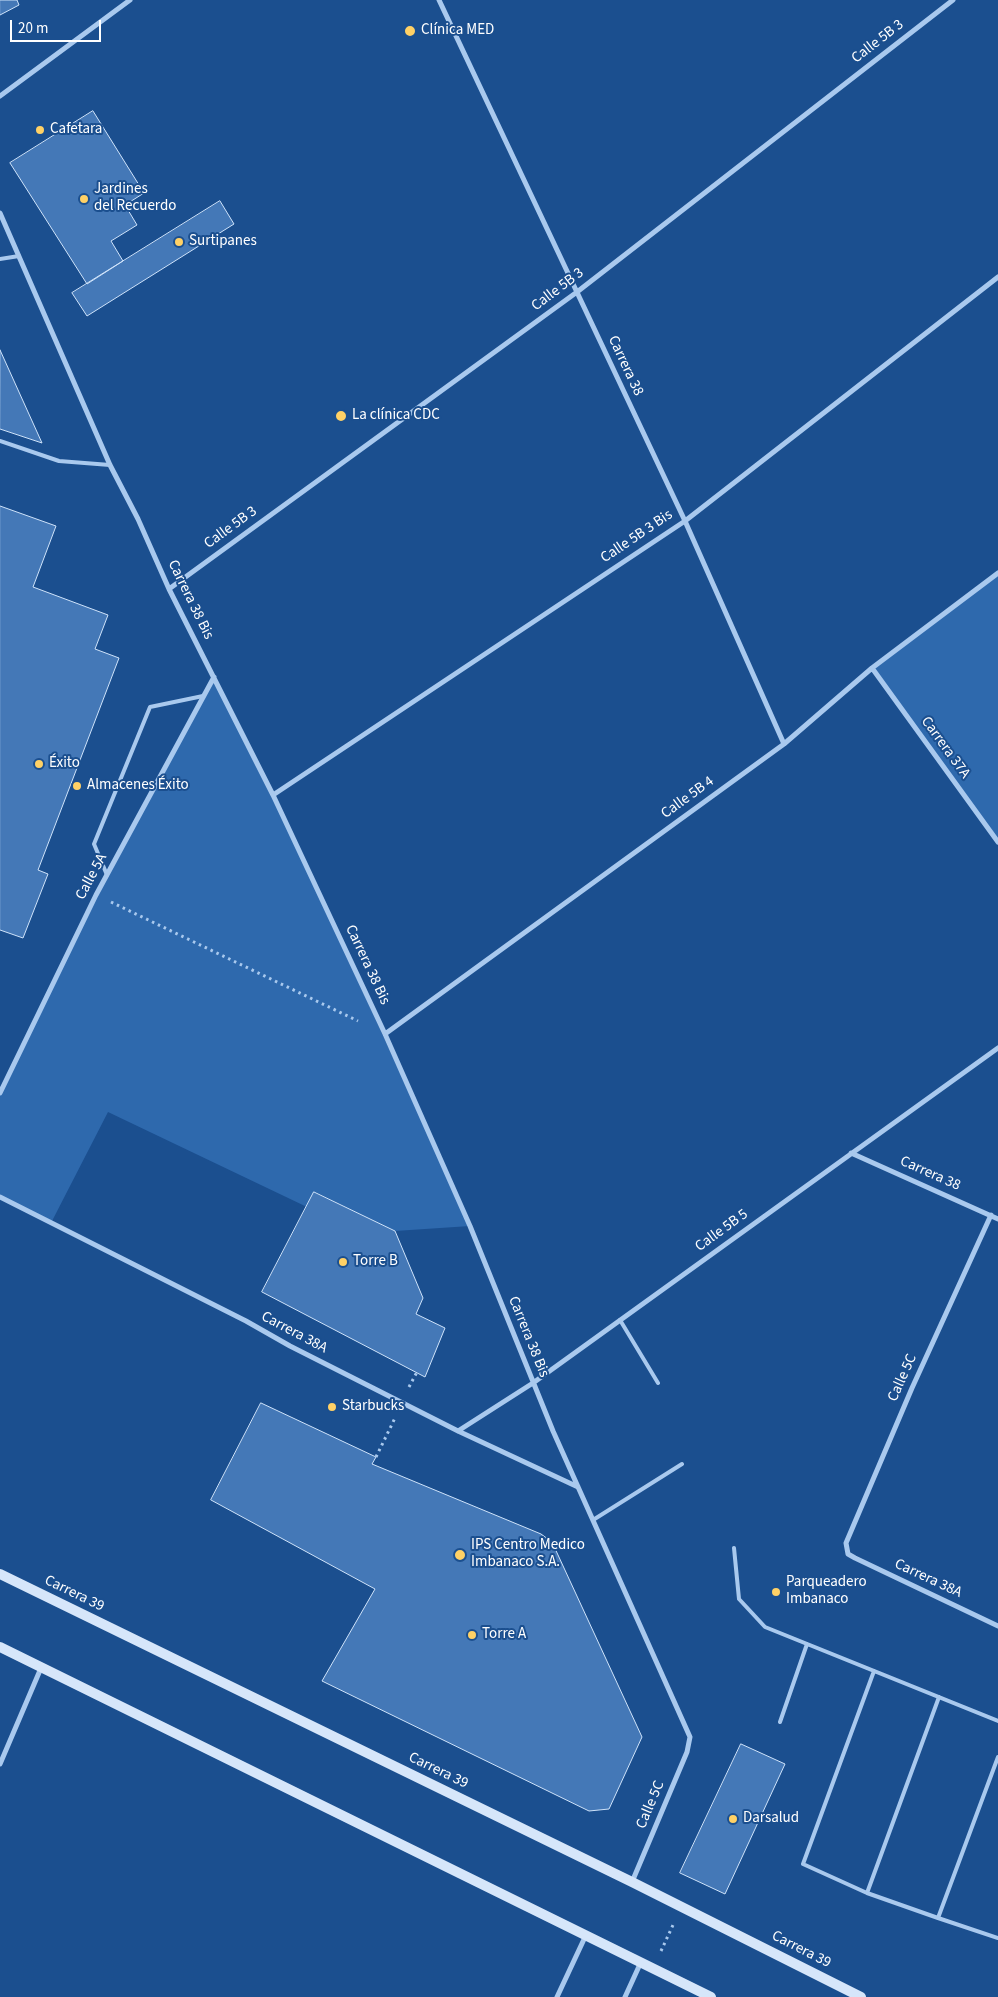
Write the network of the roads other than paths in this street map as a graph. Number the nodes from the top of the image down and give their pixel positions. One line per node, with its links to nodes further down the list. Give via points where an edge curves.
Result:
1 (130, 0): 4 (street)
2 (439, 0): 9 (street, Carrera 38)
3 (953, 0): 9 (street, Calle 5B 3)
4 (0, 96)
5 (0, 213): 6 (street, Carrera 38 Bis)
6 (19, 256): 7 (lane); 11 (street, Carrera 38 Bis)
7 (0, 259)
8 (998, 277): 12 (street, Calle 5B 3 Bis)
9 (577, 292): 12 (street, Carrera 38); 14 (street, Calle 5B 3)
10 (0, 442): 11 (lane, via 59,461)
11 (110, 465): 14 (street, Carrera 38 Bis)
12 (684, 521): 18 (street, Carrera 38); 19 (street, Calle 5B 3 Bis)
13 (998, 573): 15 (street, Calle 5B 4)
14 (169, 589): 16 (street, Carrera 38 Bis)
15 (872, 668): 18 (street, Calle 5B 4); 20 (street, Carrera 37A)
16 (214, 677): 17 (street, Calle 5A); 19 (street, Carrera 38 Bis)
17 (203, 696): 21 (street, Calle 5A); 21 (lane, via 150,708 94,844)
18 (784, 744): 22 (street, Calle 5B 4)
19 (274, 795): 22 (street, Carrera 38 Bis)
20 (998, 842)
21 (107, 875): 24 (street, Calle 5A)
22 (385, 1034): 30 (street, Carrera 38 Bis, via 470,1226)
23 (998, 1048): 25 (street, Calle 5B 5)
24 (0, 1093)
25 (851, 1153): 27 (street, Carrera 38); 29 (street, Calle 5B 5)
26 (0, 1197): 32 (street, Carrera 38A)
27 (991, 1215): 28 (street, Carrera 38); 37 (street, Calle 5C, via 846,1543)
28 (998, 1218)
29 (620, 1320): 30 (street, Calle 5B 5); 31 (lane)
30 (533, 1383): 32 (street, Calle 5B 5); 34 (street, Carrera 38 Bis)
31 (658, 1383)
32 (458, 1432): 34 (street, Carrera 38A)
33 (682, 1464): 35 (lane)
34 (578, 1487): 35 (street, Carrera 38 Bis)
35 (593, 1520): 47 (street, Carrera 38 Bis)
36 (734, 1548): 40 (lane, via 739,1599 765,1627)
37 (848, 1554): 39 (street, Carrera 38A)
38 (0, 1574): 50 (main road, Carrera 39)
39 (998, 1626)
40 (807, 1644): 43 (lane); 46 (lane)
41 (0, 1647): 42 (main road)
42 (41, 1668): 49 (street); 53 (main road)
43 (874, 1671): 44 (lane); 51 (lane, via 802,1864)
44 (939, 1697): 45 (lane); 51 (lane)
45 (998, 1721)
46 (780, 1722)
47 (690, 1737): 50 (street, Calle 5C, via 687,1752)
48 (998, 1757): 52 (lane)
49 (0, 1764)
50 (632, 1882): 59 (main road, Carrera 39)
51 (867, 1893): 52 (lane)
52 (938, 1918): 54 (lane)
53 (586, 1934): 55 (main road); 56 (street)
54 (998, 1938)
55 (640, 1962): 57 (street); 58 (main road)
56 (557, 1997)
57 (625, 1997)
58 (711, 1997)
59 (861, 1997)

